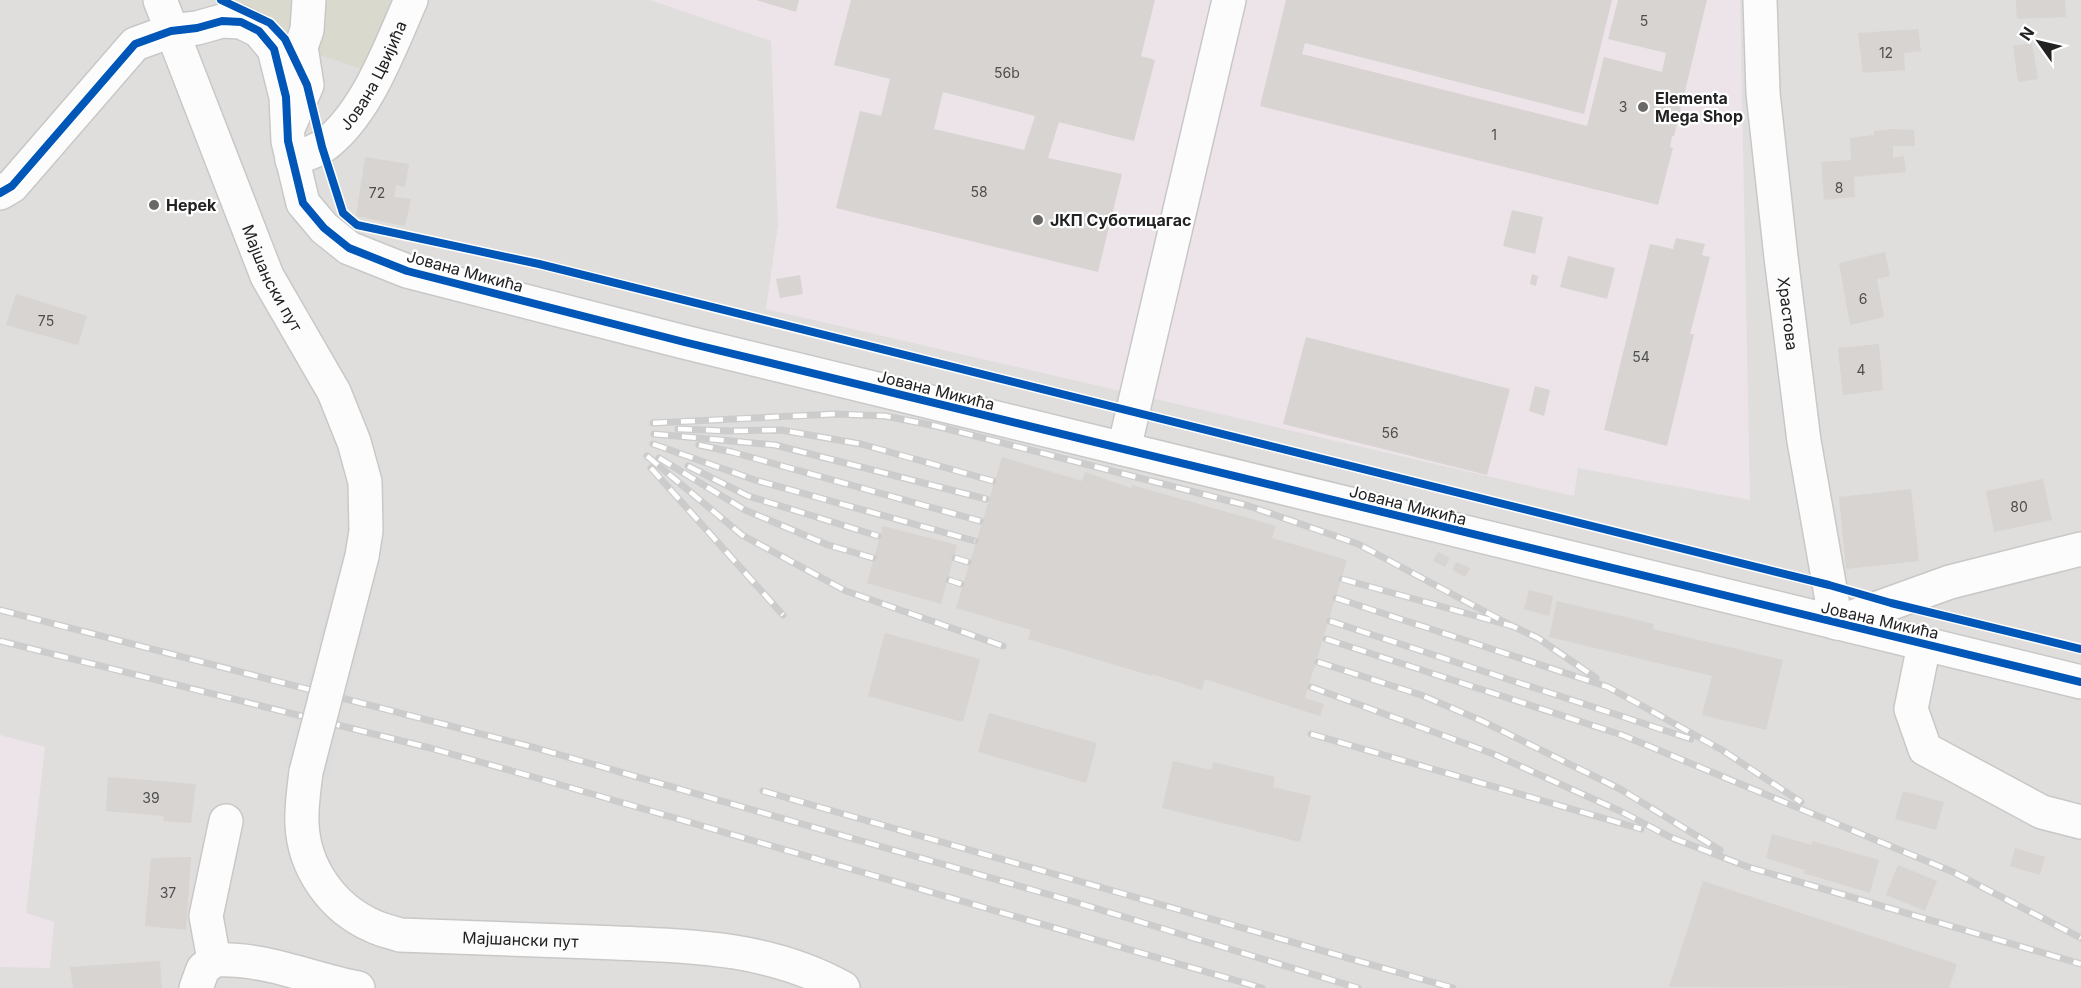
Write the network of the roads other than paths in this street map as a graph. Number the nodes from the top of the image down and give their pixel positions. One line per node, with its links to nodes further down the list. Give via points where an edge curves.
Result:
1 (160, 0): 6 (street, Мајшански пут)
2 (309, 0): 7 (street, via 307,30 301,47 307,85)
3 (411, 0): 8 (street, Јована Цвијића, via 369,93 322,147)
4 (1229, 0): 10 (street)
5 (1760, 0): 12 (street, Храстова, via 1763,93 1780,257 1804,441)
6 (171, 32): 7 (street, Јована Микића, via 231,20 259,31 276,57); 9 (street, Јована Микића, via 135,44 12,186); 18 (street, Мајшански пут, bridge, via 267,276 334,392 365,482 366,531 362,555 306,772 302,823 314,873 350,914 400,935 703,946 765,957)
7 (289, 127): 8 (street, Јована Микића)
8 (292, 160): 10 (street, Јована Микића, via 303,203 324,228 349,248 407,271)
9 (0, 193)
10 (1124, 449): 12 (street, Јована Микића)
11 (2081, 549): 12 (street, via 1950,582)
12 (1836, 623): 13 (street, Јована Микића)
13 (1924, 645): 14 (street, Јована Микића); 15 (street, via 1911,709 1925,749 2042,812)
14 (2081, 682)
15 (2073, 814)
16 (225, 821): 17 (street, via 206,916)
17 (214, 960): 19 (street, via 203,969); 20 (street, via 232,959 275,967)
18 (827, 984)
19 (196, 988)
20 (358, 988)

